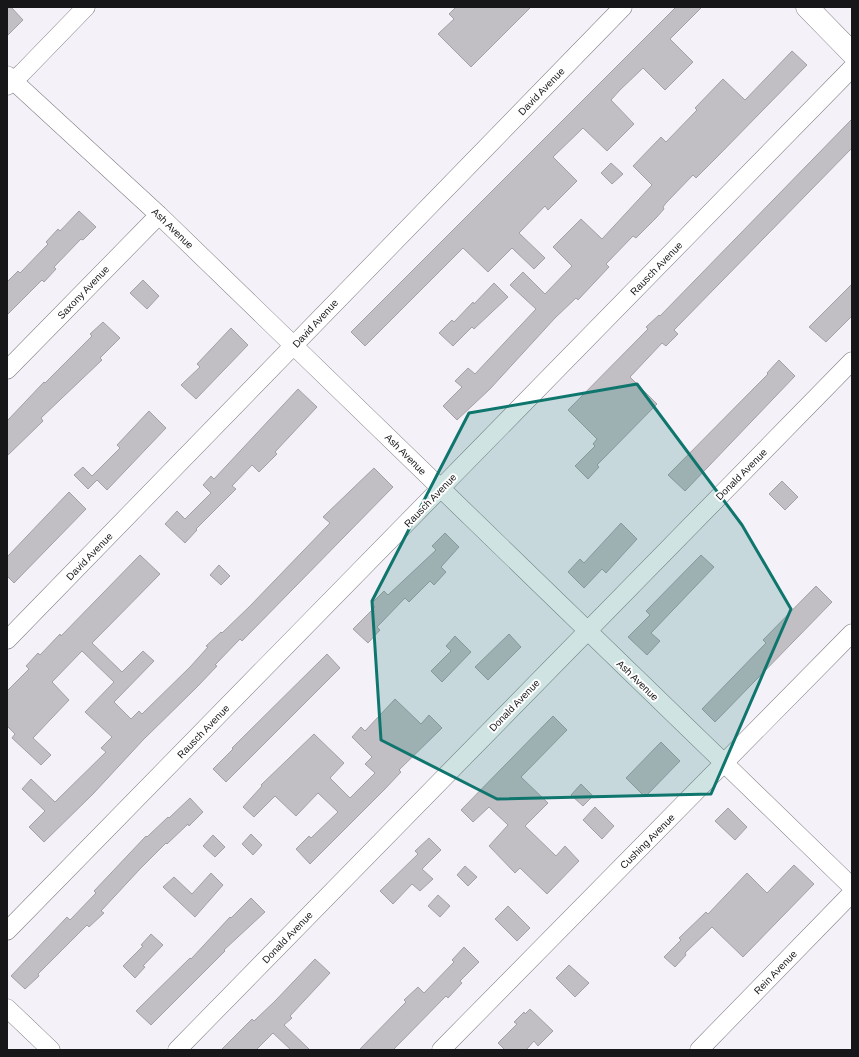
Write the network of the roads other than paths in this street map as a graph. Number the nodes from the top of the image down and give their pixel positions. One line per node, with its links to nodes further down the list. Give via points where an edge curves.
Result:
1 (86, 7): 6 (street)
2 (623, 7): 8 (street, David Avenue)
3 (808, 7): 4 (street)
4 (852, 53)
5 (852, 68): 11 (street, Rausch Avenue)
6 (9, 81): 7 (street, Ash Avenue)
7 (159, 214): 8 (street, Ash Avenue); 10 (street, Saxony Avenue)
8 (295, 345): 11 (street, Ash Avenue); 14 (street, David Avenue)
9 (852, 361): 12 (street, Donald Avenue)
10 (7, 370)
11 (441, 489): 12 (street, Ash Avenue); 18 (street, Rausch Avenue)
12 (587, 630): 15 (street, Ash Avenue); 21 (street, Donald Avenue)
13 (852, 633): 15 (street, Cushing Avenue)
14 (7, 640)
15 (725, 762): 16 (street, Ash Avenue); 22 (street, Cushing Avenue)
16 (852, 887)
17 (852, 893): 23 (street, Rein Avenue)
18 (7, 931)
19 (7, 1008): 20 (street)
20 (51, 1050)
21 (177, 1050)
22 (441, 1050)
23 (699, 1050)

